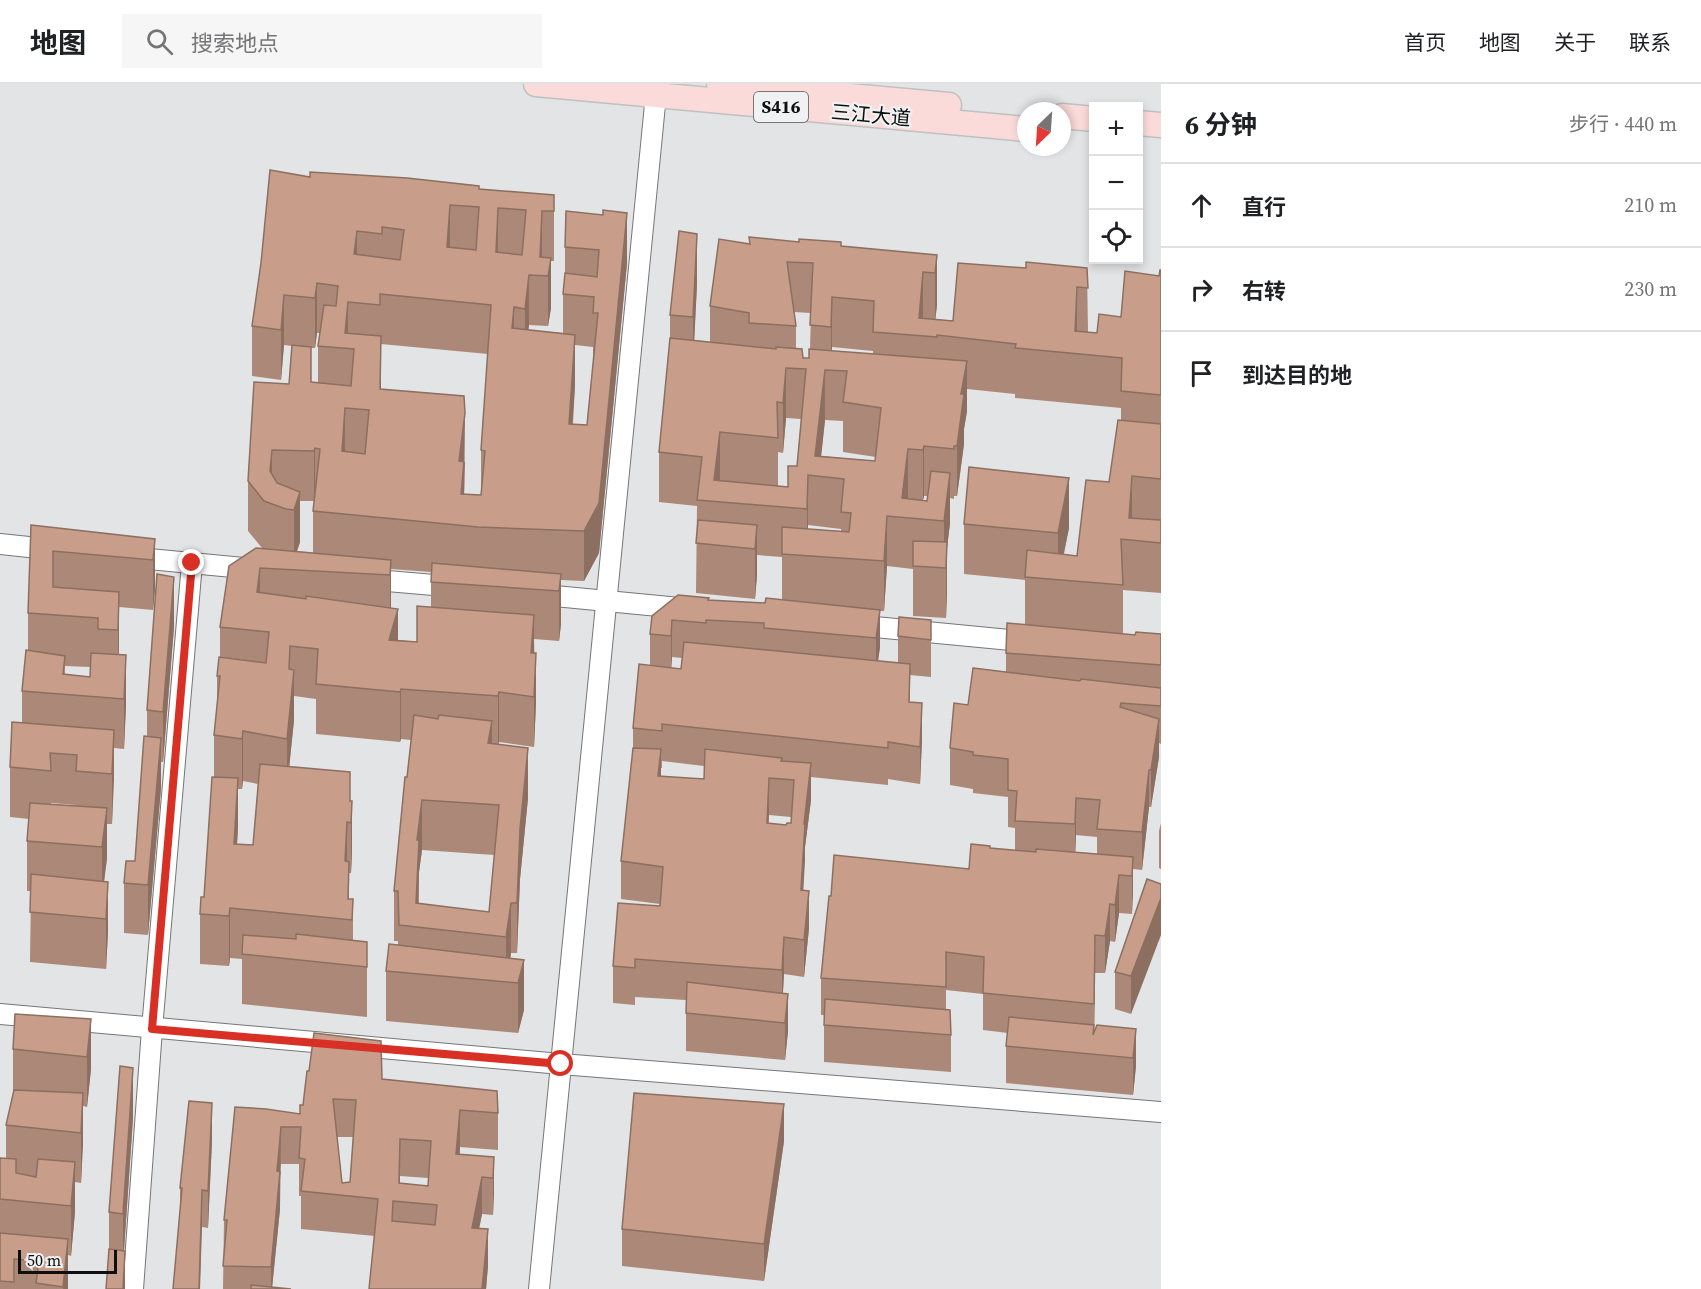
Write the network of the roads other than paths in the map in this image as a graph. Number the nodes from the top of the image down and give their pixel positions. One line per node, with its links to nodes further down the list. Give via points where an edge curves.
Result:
1 (536, 84): 3 (main road, 三江大道 / S416)
2 (719, 84): 4 (main road, 三江大道 / S416)
3 (656, 90): 9 (main road, 三江大道 / S416); 22 (street)
4 (1017, 111)
5 (1071, 117): 6 (main road)
6 (1089, 118)
7 (1143, 123): 8 (main road)
8 (1161, 125)
9 (1017, 128)
10 (1071, 133): 11 (main road)
11 (1089, 135)
12 (1143, 139): 13 (main road)
13 (1161, 141)
14 (0, 544): 15 (street)
15 (79, 552)
16 (113, 555): 17 (street)
17 (192, 563): 18 (street); 27 (street)
18 (275, 571)
19 (346, 577): 20 (street)
20 (476, 589)
21 (511, 592): 22 (street)
22 (606, 601): 23 (street); 28 (street)
23 (712, 611)
24 (830, 623): 25 (street)
25 (1055, 645)
26 (0, 1014): 27 (street)
27 (152, 1029): 28 (street); 30 (street)
28 (561, 1064): 29 (street); 31 (street)
29 (1161, 1112)
30 (133, 1289)
31 (540, 1289)

